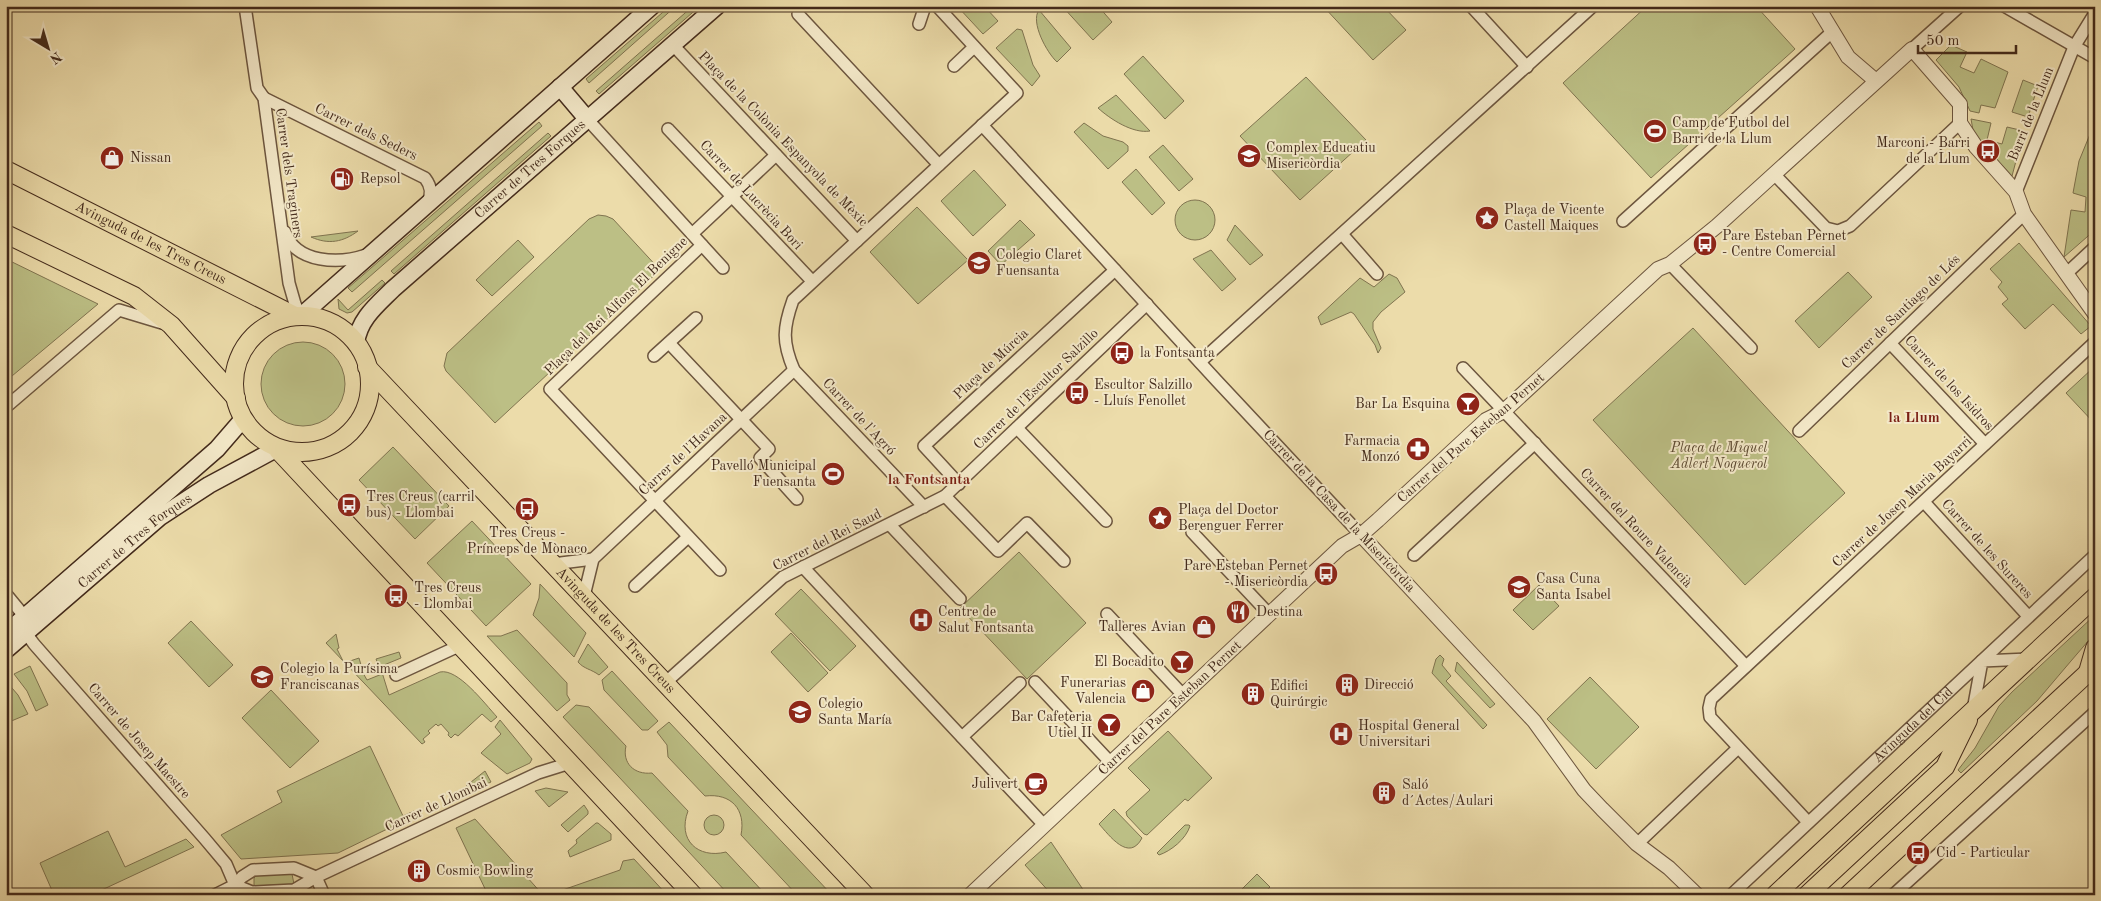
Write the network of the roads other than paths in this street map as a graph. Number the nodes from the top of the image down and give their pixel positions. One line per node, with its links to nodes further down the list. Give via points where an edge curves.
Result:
1 (245, 6): 24 (street, Carrer dels Traginers, via 257,88)
2 (652, 6): 23 (main road)
3 (717, 6): 15 (main road, Carrer de Tres Forques)
4 (924, 6): 13 (street)
5 (937, 6): 16 (street, Plaça de la Colònia Espanyola de Mèxic)
6 (1471, 6): 21 (street)
7 (1593, 6): 21 (street)
8 (1817, 6): 14 (street)
9 (1960, 6): 18 (street)
10 (2004, 6): 17 (street)
11 (2095, 13): 17 (street, Barri de la Llum)
12 (798, 14): 30 (street)
13 (919, 24)
14 (1832, 32): 22 (street, via 1848,58); 38 (street)
15 (673, 45): 25 (main road, Carrer de Tres Forques); 29 (street, Plaça de la Colònia Espanyola de Mèxic)
16 (974, 47): 20 (street); 27 (street, Plaça de la Colònia Espanyola de Mèxic, via 1018,94)
17 (2074, 47): 19 (street); 33 (street, Barri de la Llum)
18 (1912, 49): 22 (street, Carrer del Pare Esteban Pernet); 26 (street, via 1960,104)
19 (2095, 58)
20 (954, 66)
21 (1527, 67): 41 (street)
22 (1876, 81): 32 (street, Carrer del Pare Esteban Pernet)
23 (560, 87): 25 (main road); 35 (main road)
24 (264, 98): 35 (street, Carrer dels Seders, via 426,178 431,194); 37 (street, Carrer dels Traginers)
25 (588, 120): 40 (street); 58 (main road, Carrer de Tres Forques, via 393,289 365,318 357,331)
26 (1960, 123): 32 (street, via 1850,226 1838,231 1826,228); 33 (street, via 1976,147)
27 (982, 126): 30 (street, Plaça de la Colònia Espanyola de Mèxic); 48 (street, Carrer de la Casa de la Misericòrdia)
28 (668, 129): 34 (street, Carrer de Lucrècia Bori)
29 (776, 155): 34 (street); 42 (street, Plaça de la Colònia Espanyola de Mèxic)
30 (939, 165): 42 (street, Plaça de la Colònia Espanyola de Mèxic)
31 (6, 170): 54 (main road, Avinguda de les Tres Creus)
32 (1774, 174): 46 (street, Carrer del Pare Esteban Pernet)
33 (2016, 192): 36 (street)
34 (732, 197): 40 (street); 51 (street, Carrer de Lucrècia Bori)
35 (424, 208): 43 (main road)
36 (2024, 214): 49 (street); 60 (street, Carrer de Santiago de Lés)
37 (280, 218): 43 (street, via 286,236 312,258 354,259); 54 (street, Carrer dels Traginers, via 289,283)
38 (1623, 221)
39 (6, 234): 56 (main road, via 134,296)
40 (692, 234): 44 (street)
41 (1342, 234): 50 (street); 63 (street)
42 (857, 241): 51 (street)
43 (383, 245): 54 (main road)
44 (702, 245): 47 (street); 80 (street, Plaça del Rei Alfons El Benigne, via 550,389)
45 (2095, 247): 49 (street)
46 (1670, 264): 61 (street); 69 (street, Carrer del Pare Esteban Pernet, via 1658,269)
47 (722, 268)
48 (1115, 270): 52 (street, Carrer de la Casa de la Misericòrdia); 77 (street, Plaça de Múrcia, via 924,446)
49 (2067, 273): 53 (street)
50 (1377, 274)
51 (812, 282): 66 (street, via 793,300 788,316 786,350)
52 (1147, 304): 63 (street, Carrer de la Casa de la Misericòrdia); 72 (street, Carrer de l'Escultor Salzillo)
53 (2095, 314)
54 (299, 315): 58 (main road, via 329,321); 67 (main road, via 268,326 248,346 235,377)
55 (696, 318): 59 (street)
56 (171, 325): 67 (main road); 68 (street, via 119,310)
57 (2095, 342): 75 (street, Carrer de Josep Maria Bayarri)
58 (356, 343): 64 (main road)
59 (669, 343): 62 (street); 71 (street)
60 (1890, 343): 73 (street, Carrer de Santiago de Lés); 75 (street, Carrer de los Isidros)
61 (1751, 348)
62 (654, 356)
63 (1200, 362): 86 (street, Carrer de la Casa de la Misericòrdia)
64 (367, 367): 76 (main road, via 365,407 353,428 338,442 321,450 306,452); 92 (main road, Avinguda de les Tres Creus)
65 (1464, 368): 69 (street, Carrer del Roure Valencià)
66 (794, 370): 71 (street, Carrer de l'Havana); 82 (street, Carrer de l'Agró)
67 (236, 398): 70 (main road)
68 (6, 407)
69 (1504, 411): 74 (street, Carrer del Roure Valencià); 86 (street, Carrer del Pare Esteban Pernet, via 1486,420)
70 (243, 419): 76 (main road, via 256,434); 103 (main road, Carrer de Tres Forques, via 217,449)
71 (741, 420): 79 (street, via 769,449 760,458); 80 (street, Carrer de l'Havana)
72 (1017, 428): 77 (street, Carrer de l'Escultor Salzillo); 83 (street)
73 (1799, 431)
74 (1535, 443): 89 (street); 110 (street, Carrer del Roure Valencià)
75 (1985, 444): 81 (street, Carrer de Josep Maria Bayarri)
76 (277, 449): 103 (main road, Carrer de Tres Forques, via 202,489 160,517); 105 (main road)
77 (958, 484): 78 (street, Carrer de l'Escultor Salzillo)
78 (945, 496): 82 (street, Carrer del Rei Saud); 91 (street, via 998,552 1028,523)
79 (798, 499)
80 (655, 501): 87 (street); 90 (street, Carrer de l'Havana)
81 (1924, 502): 102 (street, Carrer de les Sureres); 110 (street, Carrer de Josep Maria Bayarri)
82 (924, 507): 84 (street, Carrer del Rei Saud)
83 (1106, 521)
84 (890, 525): 93 (street, Carrer del Rei Saud); 99 (street)
85 (1192, 532): 101 (street)
86 (1361, 535): 101 (street, Carrer del Pare Esteban Pernet, via 1342,546); 125 (street, Carrer de la Casa de la Misericòrdia, via 1534,721 1584,790)
87 (688, 536): 94 (street); 95 (street)
88 (2095, 555): 102 (street, Avinguda del Cid)
89 (1414, 556)
90 (593, 559): 92 (street); 97 (street)
91 (1064, 561)
92 (553, 564): 97 (main road, Avinguda de les Tres Creus)
93 (803, 567): 115 (street, Carrer del Rei Saud, via 783,577); 119 (street)
94 (720, 570)
95 (635, 586)
96 (6, 594): 103 (street, Carrer de Josep Maestre)
97 (584, 596): 115 (main road, Avinguda de les Tres Creus)
98 (2095, 597): 108 (main road)
99 (960, 599)
100 (1107, 614): 116 (street)
101 (1269, 614): 116 (street, Carrer del Pare Esteban Pernet)
102 (2028, 616): 109 (street, Avinguda del Cid)
103 (25, 625): 104 (main road, Carrer de Tres Forques); 107 (main road, Carrer de Tres Forques); 127 (street, Carrer de Josep Maestre, via 52,665 226,864)
104 (6, 633)
105 (461, 645): 112 (street); 122 (main road)
106 (2095, 648): 111 (main road)
107 (6, 650)
108 (2028, 659): 109 (street); 117 (main road)
109 (1982, 661): 117 (street); 123 (street, Avinguda del Cid)
110 (1746, 666): 120 (street, Carrer de Josep Maria Bayarri, via 1712,699 1709,708 1710,717)
111 (2092, 669): 128 (main road)
112 (396, 675)
113 (1035, 682): 121 (street)
114 (1020, 683): 119 (street)
115 (666, 684): 132 (main road, Avinguda de les Tres Creus)
116 (1183, 695): 121 (street, Carrer del Pare Esteban Pernet)
117 (1973, 710): 136 (main road); 137 (main road, via 1945,766)
118 (2095, 712): 138 (street)
119 (962, 737): 124 (street)
120 (1738, 748): 123 (street, Carrer de Josep Maria Bayarri); 125 (street)
121 (1111, 762): 124 (street, Carrer del Pare Esteban Pernet)
122 (570, 763): 126 (street, Carrer de Llombai, via 538,773); 131 (main road)
123 (1808, 822): 135 (street, Avinguda del Cid)
124 (1044, 825): 133 (street, Carrer del Pare Esteban Pernet)
125 (1637, 844): 134 (street, Carrer de la Casa de la Misericòrdia)
126 (316, 878): 127 (street, Carrer de Llombai, via 294,890 252,892); 127 (street, via 294,868 253,870); 130 (street)
127 (235, 885): 129 (street)
128 (1852, 893)
129 (215, 895)
130 (324, 895)
131 (692, 895)
132 (865, 895)
133 (970, 895)
134 (1697, 895)
135 (1731, 895)
136 (1775, 895)
137 (1807, 895)
138 (1893, 895)

